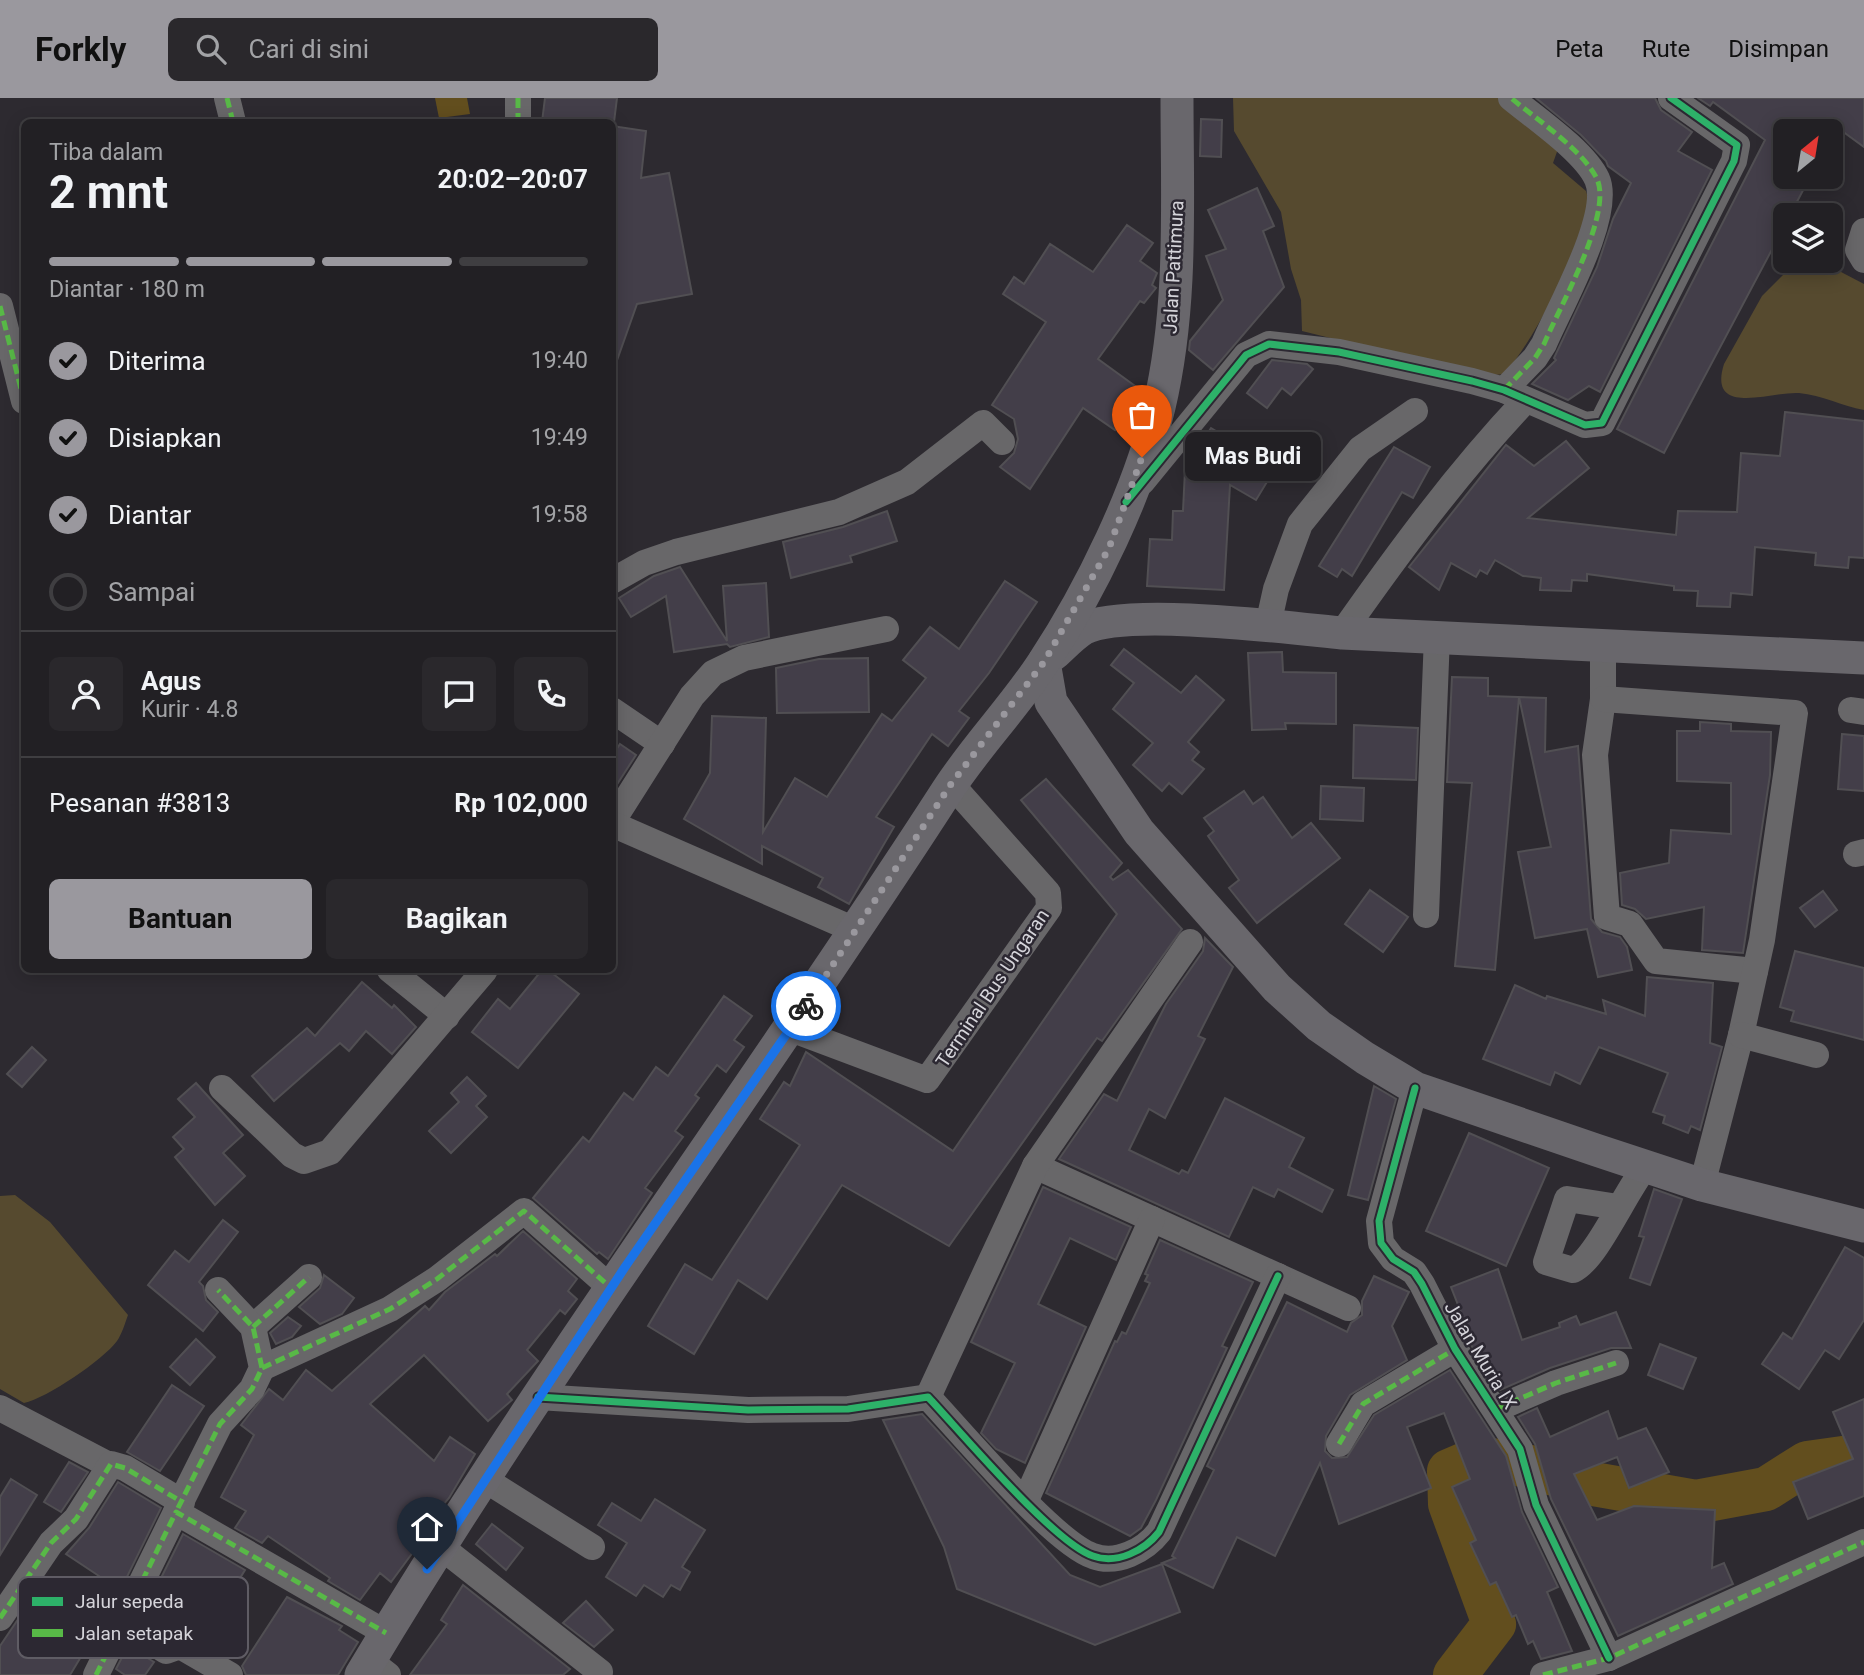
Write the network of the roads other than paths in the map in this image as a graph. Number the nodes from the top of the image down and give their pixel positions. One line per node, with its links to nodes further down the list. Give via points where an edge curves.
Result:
1 (227, 98): 6 (street)
2 (518, 98): 7 (street)
3 (1177, 98): 15 (main road, Jalan Pattimura, via 1172,330 1159,407)
4 (1511, 98): 12 (street, via 1581,159 1601,191 1597,221 1544,344)
5 (1671, 98): 12 (street, via 1737,145 1734,161 1602,423 1585,425)
6 (232, 119)
7 (518, 119)
8 (1864, 231): 9 (street, via 1858,250)
9 (1864, 260)
10 (0, 306): 11 (street)
11 (21, 389)
12 (1515, 396): 15 (street, via 1339,352 1269,344 1246,355); 21 (street)
13 (1415, 411): 19 (street, via 1360,449 1300,524)
14 (1002, 442): 17 (street, via 983,424 906,482 839,512 688,549 644,563)
15 (1126, 502): 16 (main road, Jalan Pattimura)
16 (1109, 548): 18 (main road, via 1107,588 1116,607); 25 (main road, Jalan Pattimura)
17 (616, 580)
18 (1132, 620): 19 (main road); 25 (main road, via 1083,629)
19 (1268, 625): 21 (main road)
20 (886, 629): 28 (street, via 726,664 701,685)
21 (1342, 633): 22 (main road)
22 (1437, 636): 23 (main road); 32 (street)
23 (1603, 645): 24 (main road); 26 (street)
24 (1864, 658)
25 (1044, 662): 29 (main road); 43 (main road, via 1051,702 1139,832 1310,1019)
26 (1603, 699): 35 (street, via 1595,755 1606,917 1630,925 1656,961); 35 (street, via 1795,713)
27 (616, 713): 28 (street)
28 (662, 744): 30 (street)
29 (951, 784): 33 (main road); 39 (street, Terminal Bus Ungaran, via 1048,893 1049,908 927,1080)
30 (616, 817)
31 (616, 825): 33 (street)
32 (1426, 915)
33 (857, 931): 39 (main road)
34 (1190, 942): 44 (street)
35 (1755, 971): 40 (street)
36 (394, 973): 38 (street)
37 (483, 973): 38 (street)
38 (447, 1016): 42 (street, via 330,1152 317,1159 304,1161 292,1156)
39 (791, 1029): 52 (main road)
40 (1741, 1035): 41 (street); 46 (street)
41 (1816, 1055)
42 (222, 1088)
43 (1415, 1088): 45 (main road); 56 (street, Jalan Muria IX, via 1379,1221 1381,1243 1393,1259 1413,1272)
44 (1035, 1166): 48 (street); 59 (street)
45 (1646, 1166): 46 (main road); 47 (street)
46 (1702, 1185): 49 (main road)
47 (1618, 1208)
48 (1152, 1219): 50 (street); 66 (street)
49 (1864, 1226)
50 (1278, 1276): 54 (street); 66 (street, via 1149,1545 1134,1553 1094,1557 1059,1535)
51 (309, 1277): 55 (street)
52 (611, 1288): 58 (street, via 524,1211 437,1279 390,1309); 60 (main road)
53 (218, 1290): 55 (street)
54 (1348, 1308)
55 (253, 1327): 58 (street)
56 (1455, 1349): 62 (street, Jalan Muria IX); 63 (street, via 1363,1404)
57 (1616, 1363): 62 (street, via 1556,1382)
58 (262, 1368): 67 (street, via 252,1389 220,1424)
59 (928, 1397): 60 (street, via 848,1409 773,1410); 66 (street)
60 (538, 1398): 65 (main road)
61 (0, 1408): 64 (street)
62 (1496, 1409): 77 (street, Jalan Muria IX, via 1520,1449 1536,1505)
63 (1339, 1444)
64 (109, 1465): 67 (street, via 125,1468); 71 (street, via 76,1518 51,1543)
65 (484, 1479): 69 (main road); 70 (street)
66 (1026, 1500)
67 (179, 1507): 72 (street); 78 (street)
68 (1864, 1542): 77 (street)
69 (441, 1547): 78 (main road); 79 (street)
70 (592, 1547)
71 (28, 1577)
72 (144, 1577)
73 (18, 1592): 74 (street)
74 (0, 1618)
75 (104, 1658): 80 (street)
76 (201, 1658): 81 (street)
77 (1609, 1658): 82 (street)
78 (376, 1661)
79 (600, 1672)
80 (96, 1675)
81 (230, 1675)
82 (1543, 1675)

